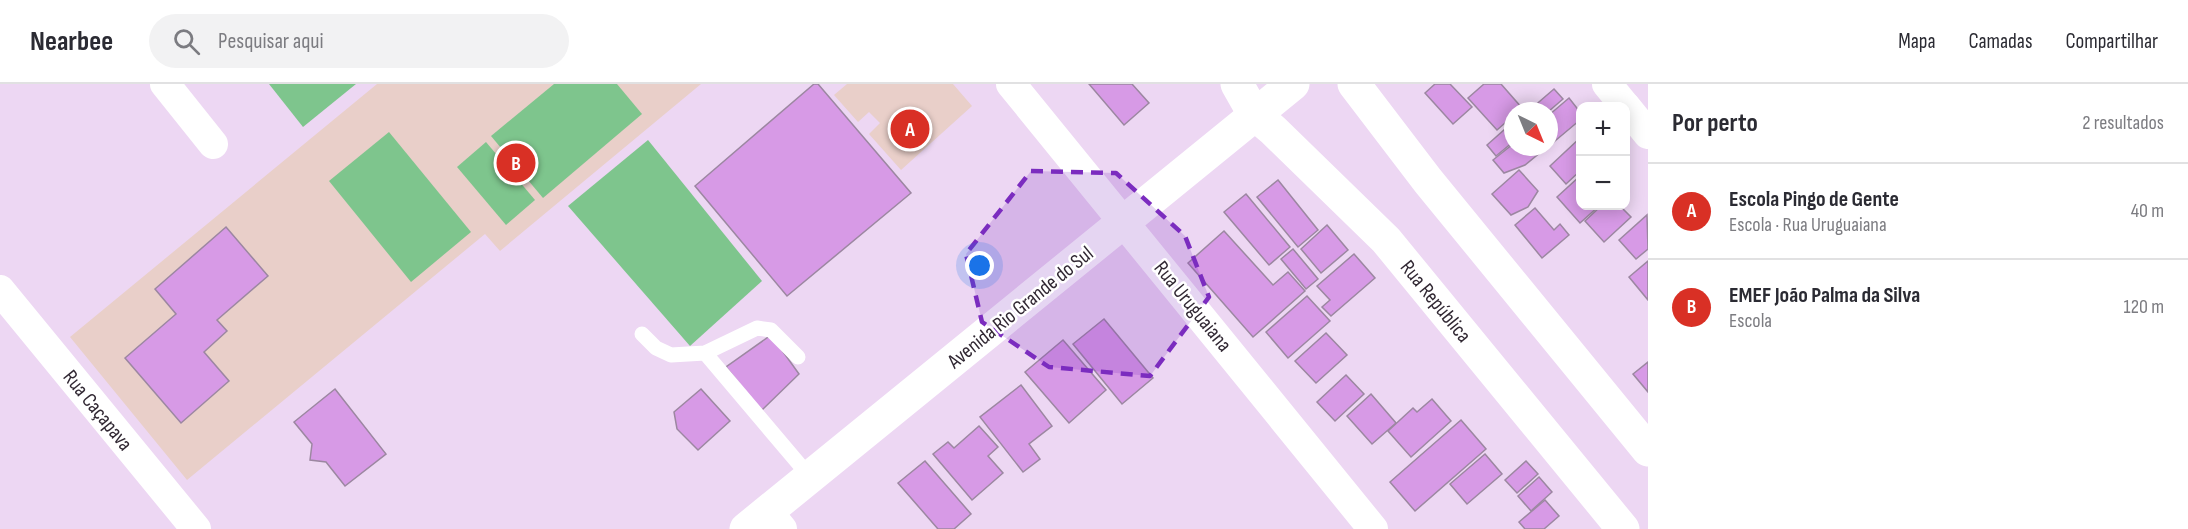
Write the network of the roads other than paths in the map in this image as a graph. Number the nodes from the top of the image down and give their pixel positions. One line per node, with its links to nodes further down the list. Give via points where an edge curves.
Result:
1 (165, 84): 11 (street)
2 (1011, 84): 12 (street, Rua Uruguaiana)
3 (1237, 84): 9 (street, Rua República)
4 (1293, 84): 9 (street, Avenida Rio Grande do Sul)
5 (1354, 84): 17 (street, via 1428,181)
6 (1607, 84): 7 (street)
7 (1622, 102)
8 (1630, 112): 10 (street)
9 (1254, 114): 12 (street, Avenida Rio Grande do Sul); 22 (street, Rua República, via 1386,240)
10 (1648, 134)
11 (213, 144)
12 (1124, 222): 18 (street, Avenida Rio Grande do Sul); 21 (street, Rua Uruguaiana)
13 (0, 290): 20 (street, Rua Caçapava)
14 (642, 334): 15 (lane, via 656,348 671,355)
15 (705, 353): 16 (lane, via 757,328 771,330); 18 (lane)
16 (798, 357)
17 (1648, 450)
18 (810, 477): 19 (street, Avenida Rio Grande do Sul)
19 (765, 523)
20 (196, 529)
21 (1373, 529)
22 (1623, 529)

